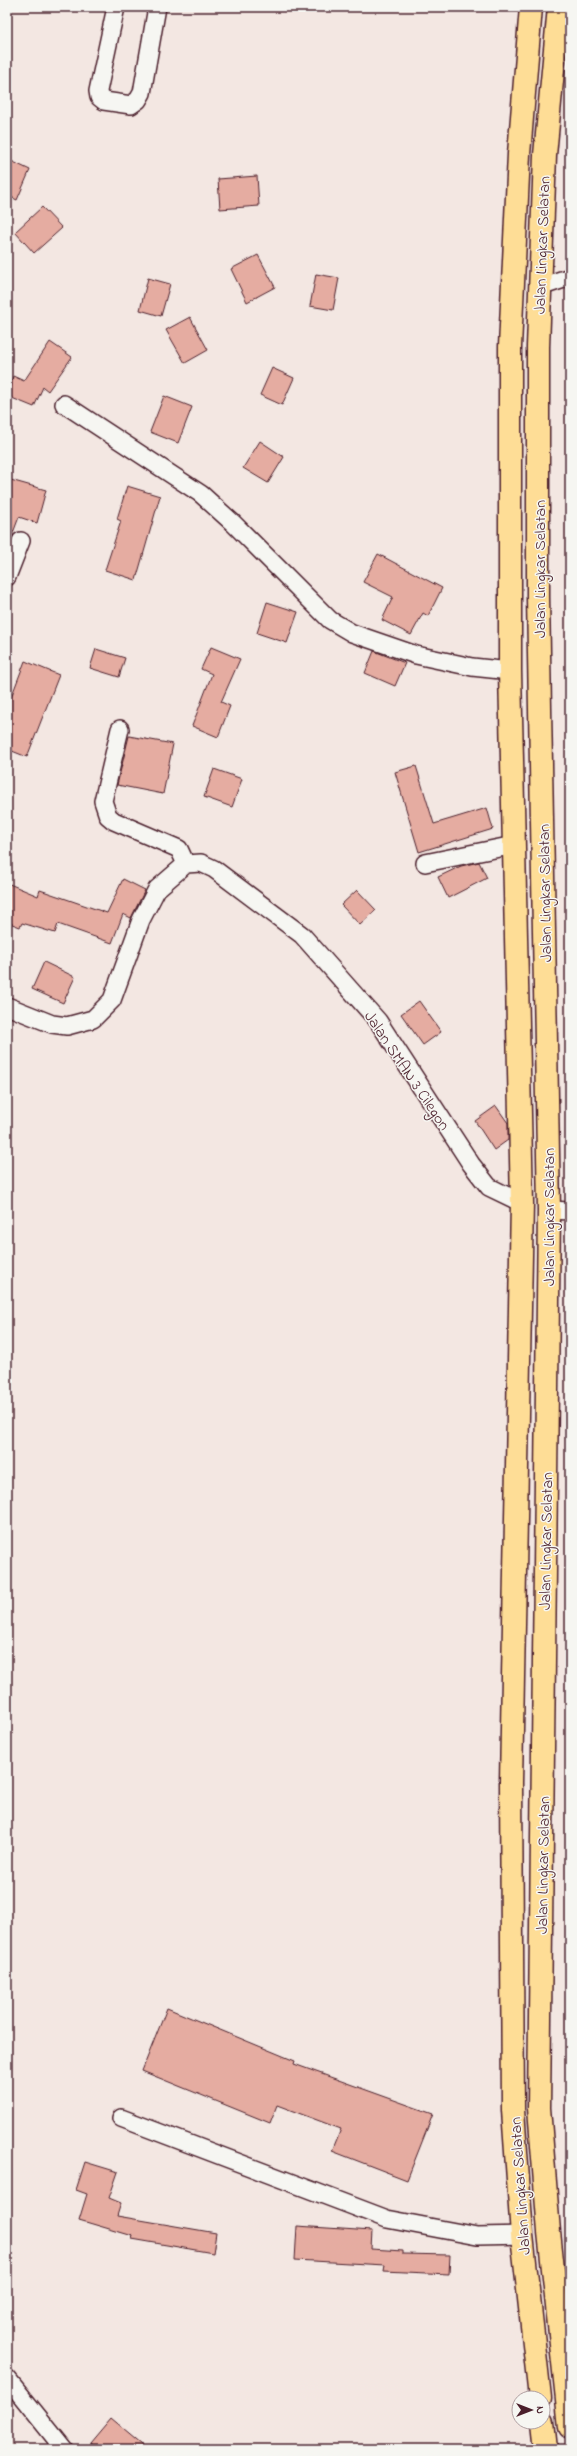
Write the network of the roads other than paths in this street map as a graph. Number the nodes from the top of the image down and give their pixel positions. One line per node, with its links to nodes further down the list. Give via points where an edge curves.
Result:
1 (116, 7): 2 (street, via 98,91 99,97 104,101 131,105 142,93)
2 (156, 7)
3 (531, 7): 7 (highway, Jalan Lingkar Selatan, via 519,154)
4 (559, 7): 6 (highway, Jalan Lingkar Selatan, via 545,155)
5 (570, 277): 6 (street)
6 (540, 287): 8 (highway, Jalan Lingkar Selatan)
7 (510, 347): 8 (highway); 12 (highway, Jalan Lingkar Selatan)
8 (538, 347): 19 (highway, Jalan Lingkar Selatan, via 538,605)
9 (64, 404): 12 (street, via 201,494 234,523 330,620 352,634 416,655 472,667)
10 (21, 541): 11 (street)
11 (7, 577)
12 (510, 671): 14 (highway, Jalan Lingkar Selatan)
13 (120, 729): 16 (street, via 103,801 108,816 114,821 173,845 179,850)
14 (514, 845): 15 (street); 18 (highway, Jalan Lingkar Selatan)
15 (425, 863)
16 (186, 864): 17 (street, via 158,889 141,920 112,1000 93,1019 67,1026 52,1024); 18 (street, Jalan SMAN 3 Cilegon, via 201,864 214,869 302,935 378,1021 471,1164 489,1187)
17 (7, 1006)
18 (522, 1204): 19 (highway); 21 (highway, Jalan Lingkar Selatan, via 511,1790 513,2110)
19 (560, 1211): 24 (highway, Jalan Lingkar Selatan, via 539,2108 549,2232)
20 (121, 2118): 21 (street, via 387,2219 477,2236)
21 (522, 2234): 23 (highway, Jalan Lingkar Selatan)
22 (8, 2382): 26 (street)
23 (539, 2390)
24 (570, 2427)
25 (543, 2430): 27 (highway)
26 (64, 2449)
27 (546, 2449)

